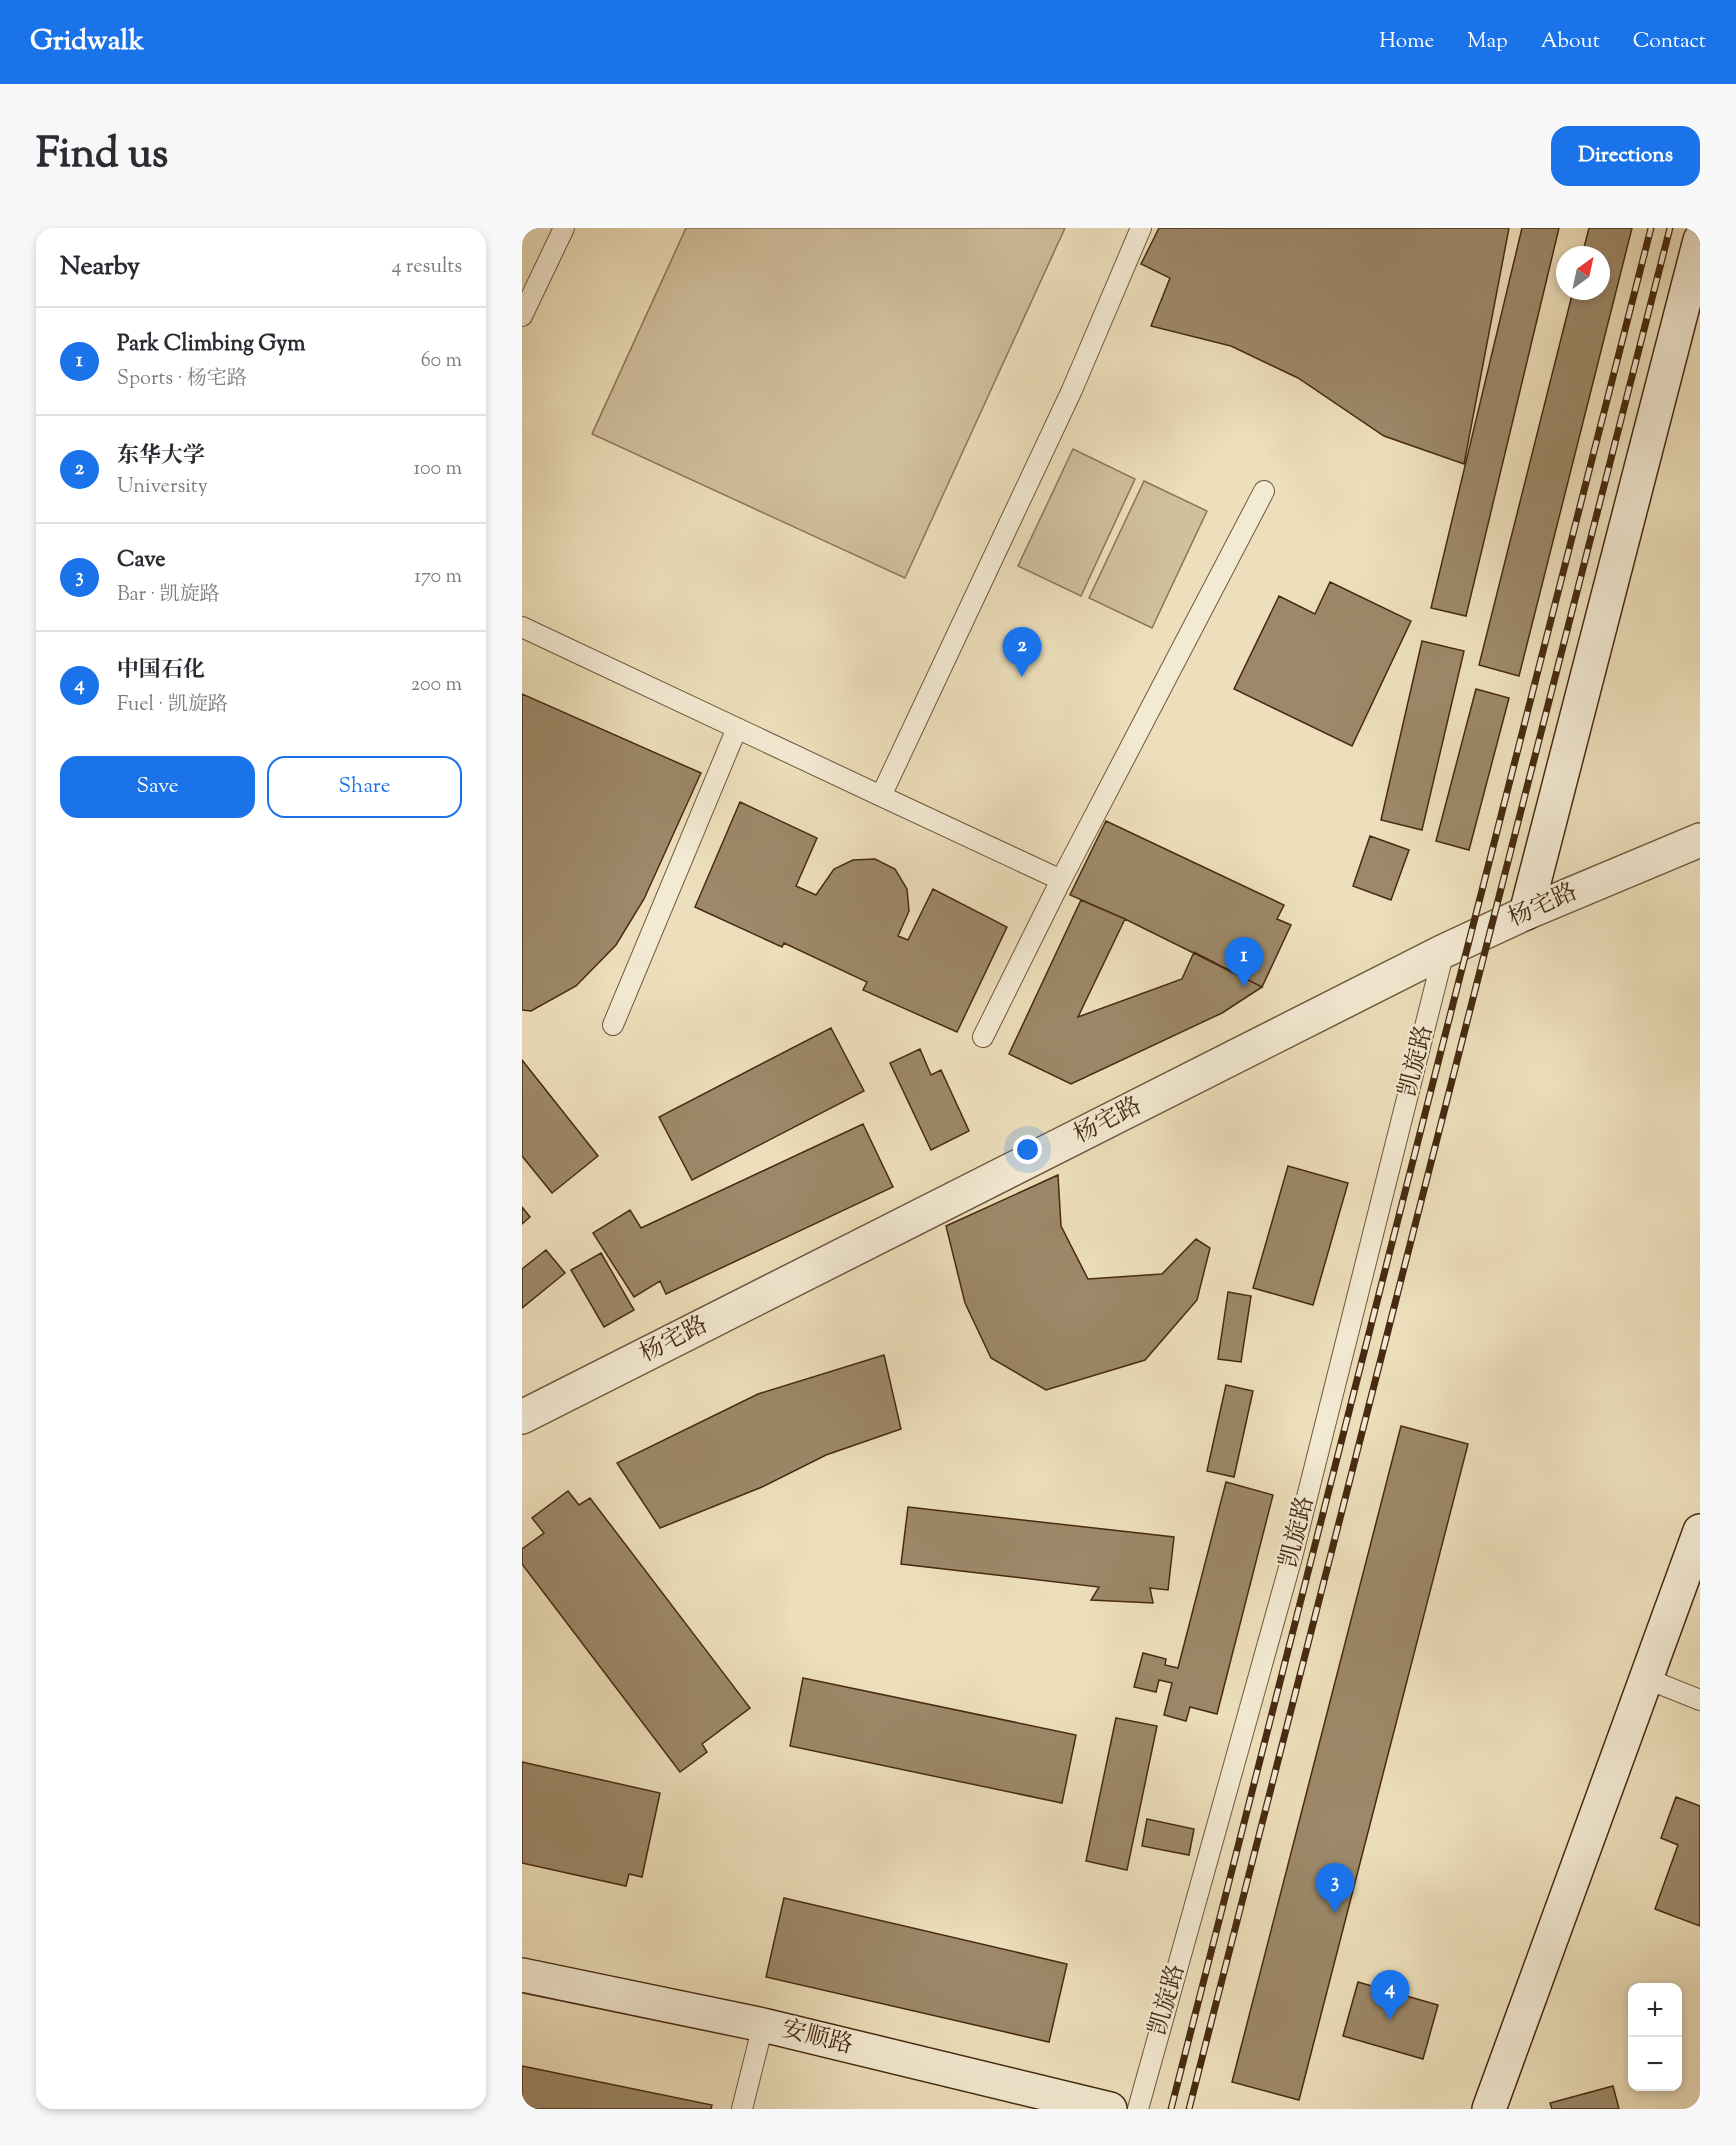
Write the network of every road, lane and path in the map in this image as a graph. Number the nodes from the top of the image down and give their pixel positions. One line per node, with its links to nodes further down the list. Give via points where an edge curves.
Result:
1 (564, 228): 4 (lane)
2 (1141, 228): 8 (lane, via 1072,390)
3 (1700, 240): 11 (street)
4 (522, 316)
5 (1264, 491): 10 (lane)
6 (522, 627): 7 (lane)
7 (737, 728): 8 (lane); 13 (lane)
8 (881, 796): 10 (lane)
9 (1700, 840): 11 (street, 杨宅路)
10 (1062, 880): 14 (lane)
11 (1526, 913): 12 (street, 杨宅路)
12 (1444, 951): 15 (street, 杨宅路); 23 (lane, 凯旋路, via 1292,1557)
13 (613, 1025)
14 (983, 1037)
15 (522, 1417)
16 (1700, 1531): 17 (street)
17 (1645, 1678): 18 (lane); 24 (street)
18 (1700, 1700)
19 (522, 1975): 20 (street, 安顺路)
20 (763, 2025): 21 (lane); 22 (street, 安顺路)
21 (742, 2109)
22 (1110, 2109)
23 (1138, 2109)
24 (1489, 2109)

